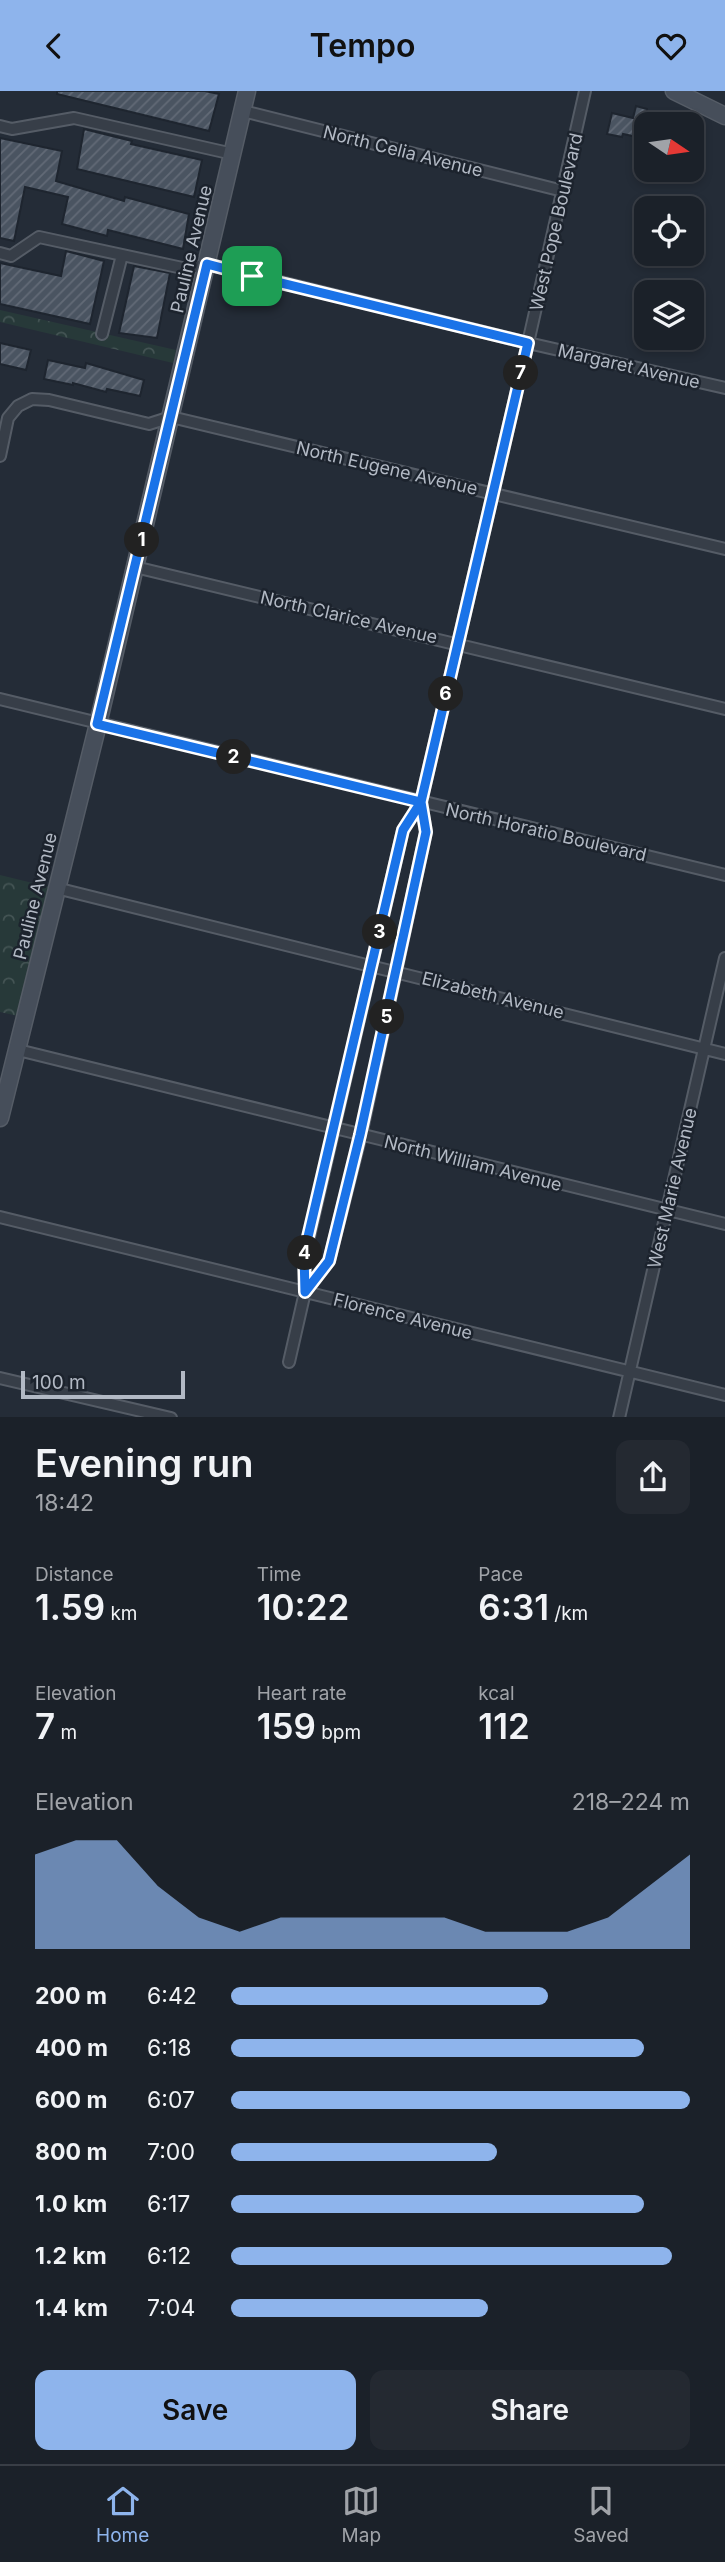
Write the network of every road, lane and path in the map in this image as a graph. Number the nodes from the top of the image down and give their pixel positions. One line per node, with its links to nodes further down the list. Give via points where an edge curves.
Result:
1 (247, 91): 4 (street, Pauline Avenue)
2 (584, 91): 8 (street, West Pope Boulevard)
3 (674, 91): 5 (street)
4 (243, 111): 7 (street, Pauline Avenue); 8 (street, North Celia Avenue)
5 (725, 116)
6 (0, 126): 7 (street, via 12,129 74,118)
7 (233, 154): 11 (street, Pauline Avenue)
8 (562, 191): 13 (street, West Pope Boulevard)
9 (0, 253): 10 (street, Margaret Avenue, via 11,256 39,237)
10 (122, 255): 11 (street, Margaret Avenue, via 187,269); 12 (street)
11 (207, 264): 13 (street, Margaret Avenue); 15 (street, Pauline Avenue)
12 (102, 334)
13 (528, 343): 14 (street, Margaret Avenue); 17 (street, West Pope Boulevard)
14 (725, 388)
15 (171, 417): 16 (street, via 149,424 32,399 18,406 9,418); 17 (street, North Eugene Avenue); 19 (street, Pauline Avenue)
16 (0, 456)
17 (494, 493): 18 (street, North Eugene Avenue); 20 (street, West Pope Boulevard)
18 (725, 549)
19 (135, 567): 20 (street, North Clarice Avenue); 23 (street, Pauline Avenue)
20 (458, 643): 22 (street, North Clarice Avenue); 24 (street, West Pope Boulevard)
21 (0, 699): 23 (street, North Horatio Boulevard)
22 (725, 709)
23 (97, 724): 24 (street, North Horatio Boulevard); 26 (street, Pauline Avenue)
24 (421, 802): 25 (street, North Horatio Boulevard); 28 (street, West Pope Boulevard, via 403,830); 29 (street, West Pope Boulevard, via 426,832)
25 (725, 875)
26 (57, 888): 28 (street, Elizabeth Avenue); 31 (street, Pauline Avenue)
27 (725, 958): 30 (street, West Marie Avenue)
28 (373, 965): 29 (street, Elizabeth Avenue); 34 (street, West Pope Boulevard)
29 (397, 971): 30 (street, Elizabeth Avenue); 35 (street, West Pope Boulevard)
30 (705, 1049): 32 (street, Elizabeth Avenue); 36 (street, West Marie Avenue)
31 (18, 1050): 33 (street, Pauline Avenue); 34 (street, North William Avenue)
32 (725, 1054)
33 (0, 1118)
34 (334, 1129): 35 (street, North William Avenue); 39 (street, West Pope Boulevard, via 304,1254)
35 (360, 1135): 36 (street, North William Avenue); 39 (street, West Pope Boulevard, via 329,1261)
36 (667, 1210): 38 (street, North William Avenue); 41 (street, West Marie Avenue)
37 (0, 1217): 39 (street, Florence Avenue)
38 (725, 1224)
39 (305, 1292): 40 (street, West Pope Boulevard); 41 (street, Florence Avenue)
40 (289, 1362)
41 (629, 1371): 43 (street, Florence Avenue); 45 (street, West Marie Avenue)
42 (0, 1378): 44 (street)
43 (725, 1395)
44 (171, 1417)
45 (619, 1417)

